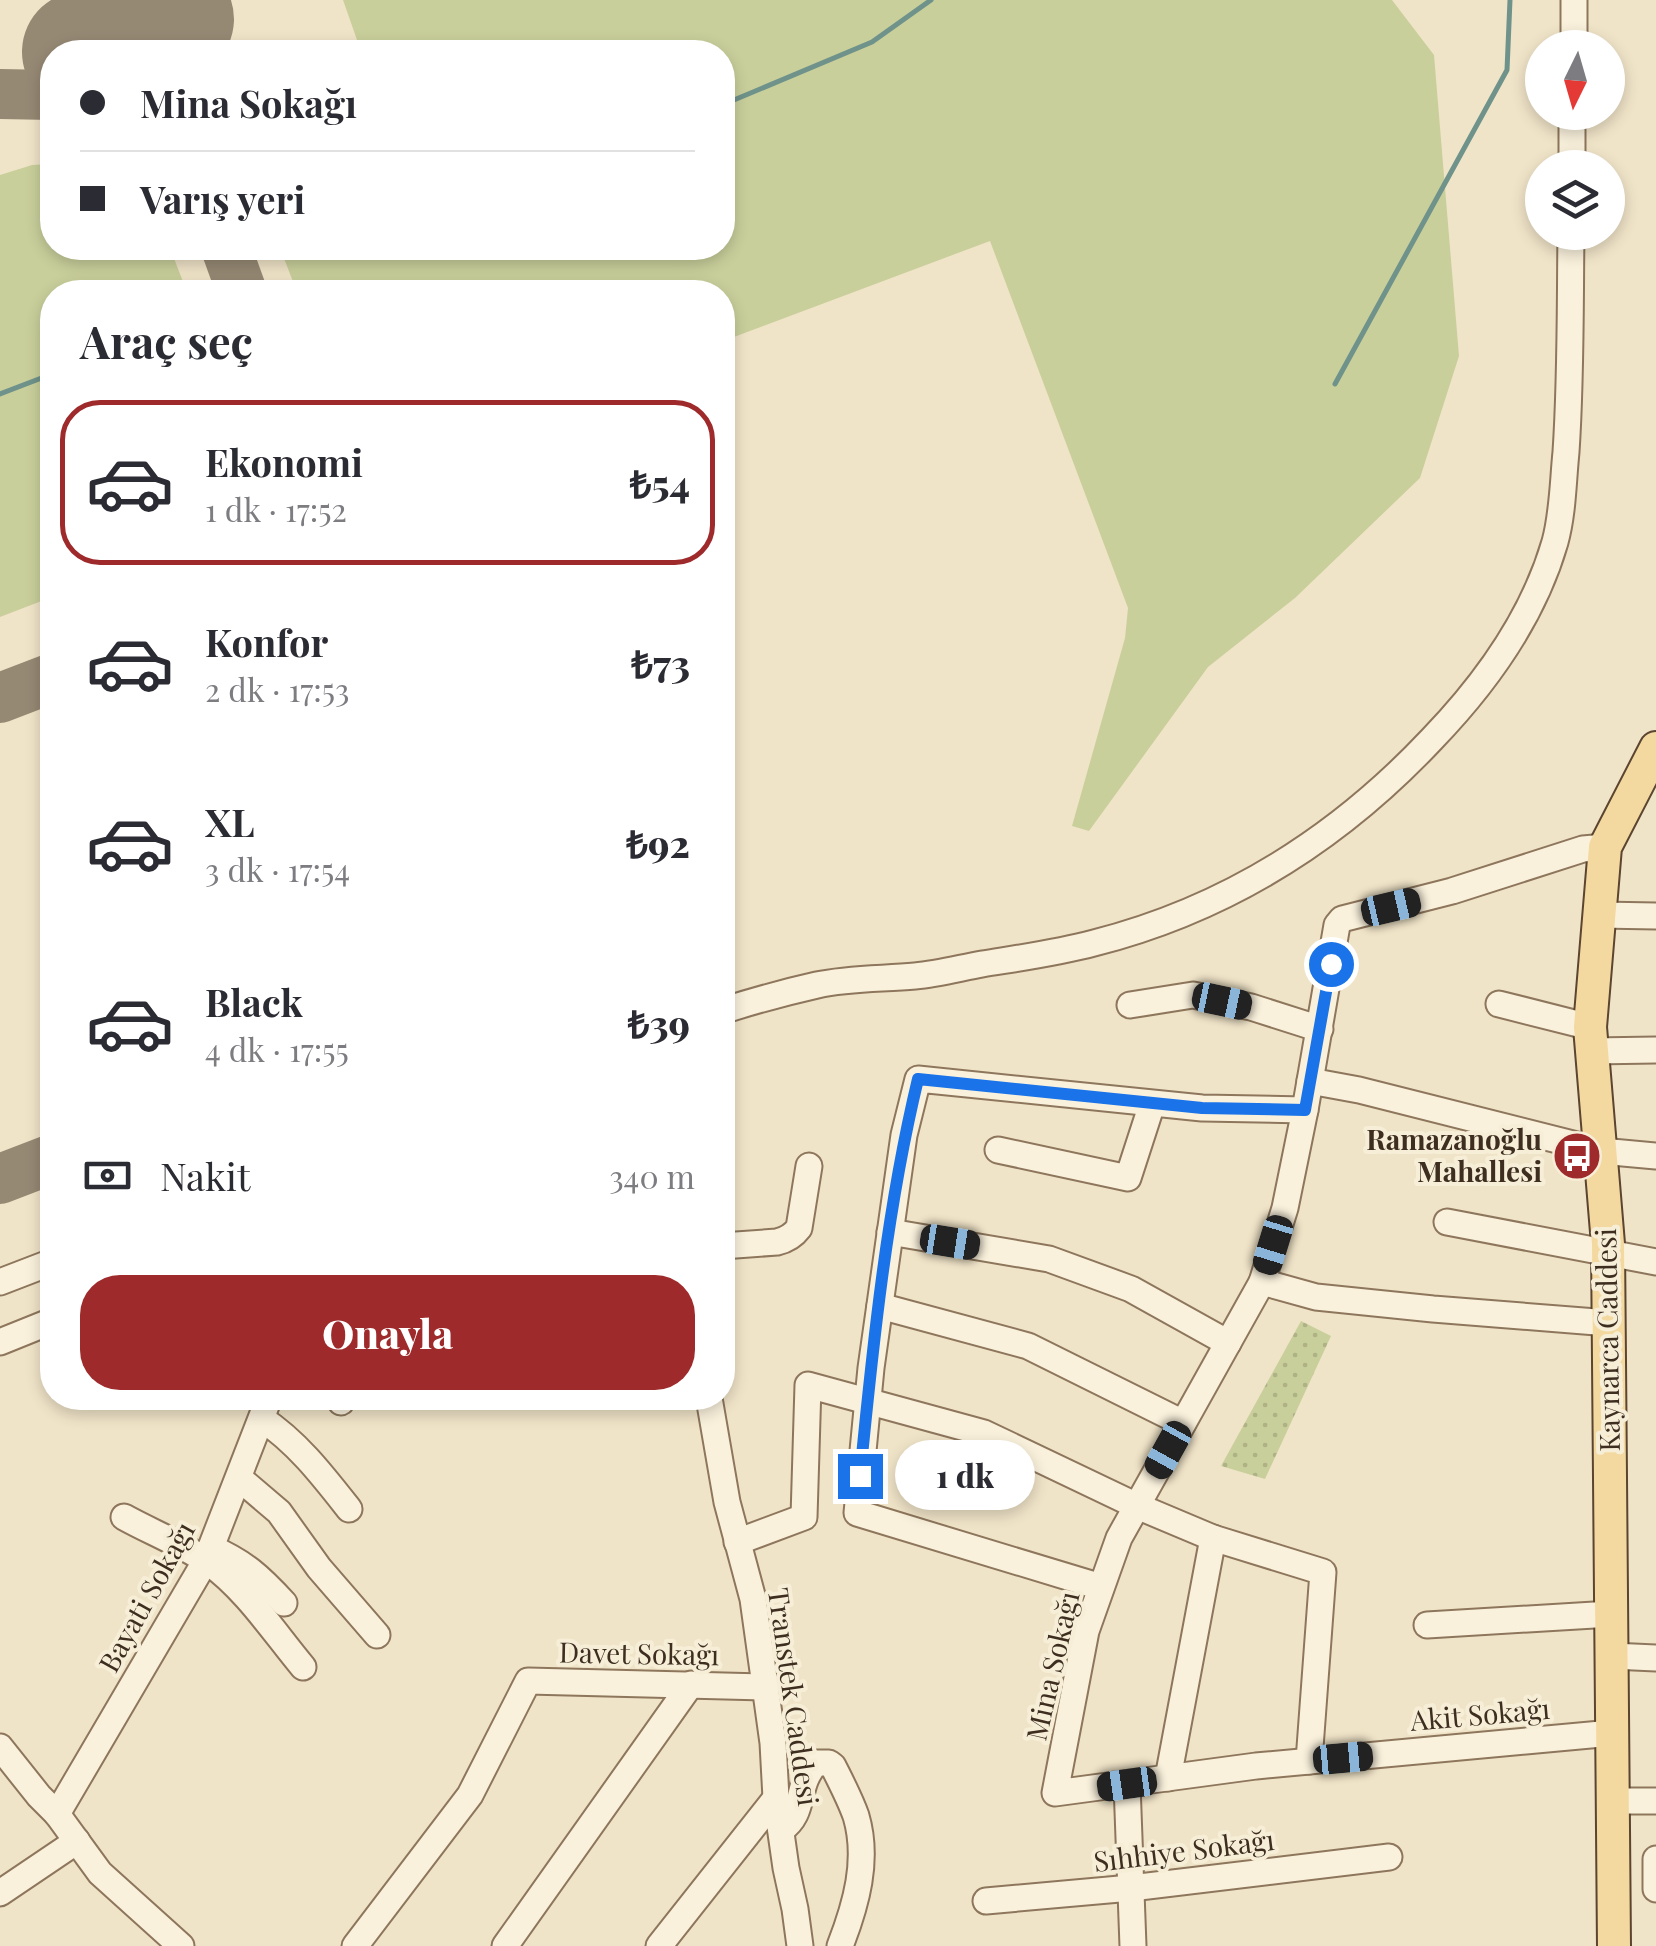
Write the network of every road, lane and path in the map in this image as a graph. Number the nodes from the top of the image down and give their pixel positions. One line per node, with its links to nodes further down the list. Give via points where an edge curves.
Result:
1 (1574, 0): 2 (street)
2 (1574, 30)
3 (1571, 250): 11 (street, via 1568,424 1550,556 1497,662 1456,714 1366,804 1254,880 1148,926 1095,943 921,976 820,984)
4 (1656, 748): 5 (main road, Kaynarca Caddesi)
5 (1646, 788): 6 (main road, Kaynarca Caddesi)
6 (1606, 847): 7 (main road, Kaynarca Caddesi); 12 (street, Mina Sokağı, via 1342,919)
7 (1600, 915): 8 (street); 13 (main road, Kaynarca Caddesi)
8 (1656, 916)
9 (1499, 1004): 13 (street)
10 (1130, 1005): 12 (street, via 1193,995)
11 (735, 1009)
12 (1320, 1029): 15 (street, Mina Sokağı)
13 (1591, 1039): 14 (street); 19 (main road, Kaynarca Caddesi)
14 (1656, 1050)
15 (1310, 1081): 17 (street, Mina Sokağı); 19 (street)
16 (1152, 1104): 17 (street); 18 (street, via 1128,1178); 23 (street, via 918,1079)
17 (1305, 1110): 29 (street, Mina Sokağı)
18 (998, 1150)
19 (1600, 1152): 20 (street); 25 (main road, Kaynarca Caddesi)
20 (1656, 1156)
21 (810, 1166): 24 (street, via 796,1232 776,1242)
22 (1447, 1222): 25 (street)
23 (890, 1232): 30 (street); 34 (street, via 1049,1258 1131,1290)
24 (735, 1245)
25 (1608, 1253): 26 (street); 31 (main road, Kaynarca Caddesi)
26 (1656, 1262)
27 (40, 1267): 28 (street)
28 (0, 1282)
29 (1262, 1282): 31 (street, via 1316,1297); 34 (street, Mina Sokağı)
30 (880, 1306): 35 (street); 39 (street, via 1028,1346)
31 (1609, 1323): 49 (main road, Kaynarca Caddesi)
32 (40, 1326): 33 (street)
33 (0, 1342)
34 (1228, 1343): 39 (street, Mina Sokağı)
35 (868, 1402): 41 (street, via 984,1434); 45 (street, via 808,1386 804,1517); 47 (street, via 857,1513)
36 (265, 1410): 40 (street, Bayati Sokağı)
37 (267, 1410): 42 (street)
38 (711, 1410): 45 (street, Transtek Caddesi)
39 (1183, 1422): 41 (street, Mina Sokağı)
40 (239, 1478): 46 (street, Bayati Sokağı); 51 (street, via 279,1512)
41 (1137, 1506): 44 (street); 47 (street, Mina Sokağı)
42 (349, 1508)
43 (124, 1517): 46 (street)
44 (1213, 1538): 59 (street, via 1322,1572); 60 (street)
45 (737, 1542): 56 (street, Transtek Caddesi)
46 (208, 1554): 48 (street, via 244,1564); 54 (street); 66 (street, Bayati Sokağı)
47 (1101, 1587): 62 (street, Mina Sokağı, via 1086,1631)
48 (284, 1603)
49 (1612, 1614): 50 (street); 52 (main road, Kaynarca Caddesi)
50 (1427, 1626)
51 (377, 1635)
52 (1612, 1656): 53 (street); 57 (main road, Kaynarca Caddesi)
53 (1656, 1658)
54 (303, 1667)
55 (690, 1684): 56 (street, Davet Sokağı); 76 (street, Davet Sokağı, via 528,1681 470,1795); 77 (street)
56 (766, 1687): 63 (street, Transtek Caddesi)
57 (1612, 1733): 59 (street, Akit Sokağı); 64 (main road, Kaynarca Caddesi)
58 (0, 1747): 66 (street)
59 (1309, 1761): 60 (street, Akit Sokağı)
60 (1168, 1778): 61 (street, Akit Sokağı)
61 (1127, 1784): 62 (street, Akit Sokağı); 71 (street)
62 (1056, 1793)
63 (776, 1798): 67 (street, Transtek Caddesi); 78 (street)
64 (1613, 1801): 65 (street); 82 (main road, Kaynarca Caddesi)
65 (1656, 1801)
66 (57, 1814): 68 (street)
67 (781, 1830): 79 (street, Transtek Caddesi); 80 (street, via 795,1818 807,1773 830,1763 851,1803 861,1849 855,1906)
68 (77, 1841): 73 (street); 75 (street, via 100,1872)
69 (1389, 1857): 71 (street, Sıhhiye Sokağı)
70 (1656, 1859): 72 (street)
71 (1131, 1888): 74 (street, Sıhhiye Sokağı); 81 (street)
72 (1656, 1889)
73 (0, 1893)
74 (986, 1901)
75 (182, 1946)
76 (355, 1946)
77 (505, 1946)
78 (660, 1946)
79 (800, 1946)
80 (840, 1946)
81 (1133, 1946)
82 (1614, 1946)

